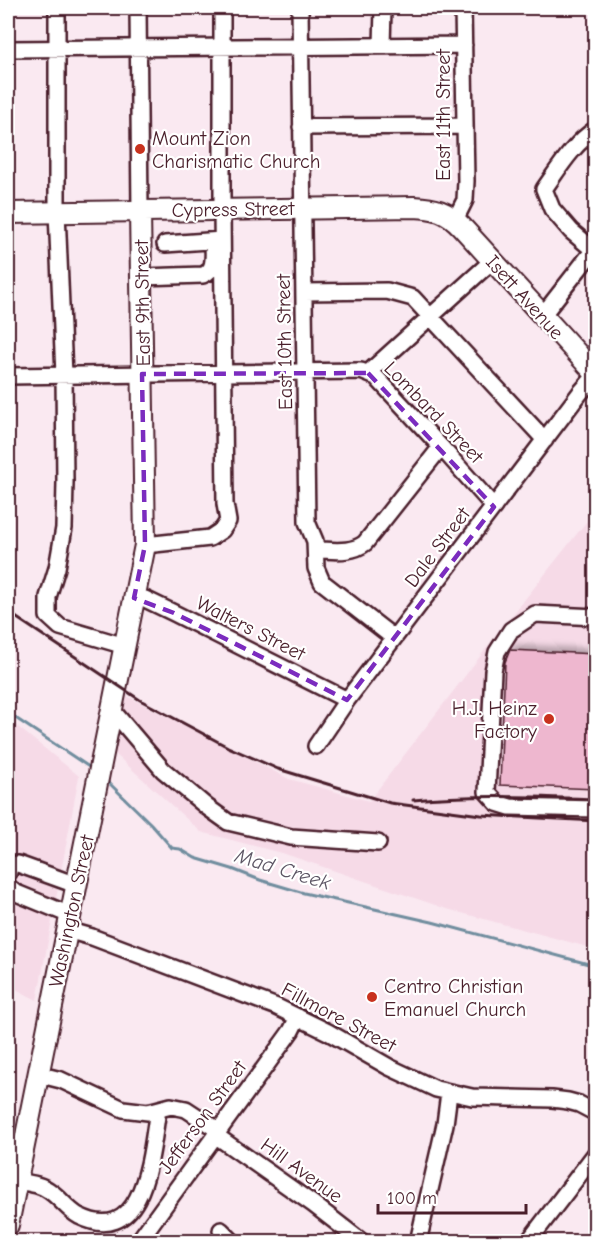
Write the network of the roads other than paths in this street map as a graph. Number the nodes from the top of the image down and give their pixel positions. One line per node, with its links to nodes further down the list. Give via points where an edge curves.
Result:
1 (57, 8): 11 (street)
2 (138, 8): 12 (street, East 9th Street)
3 (222, 8): 10 (street)
4 (300, 8): 8 (street, East 10th Street)
5 (382, 8): 9 (street)
6 (463, 8): 7 (street, East 11th Street)
7 (464, 45): 9 (street); 14 (street, East 11th Street)
8 (301, 46): 9 (street); 10 (street); 15 (street, East 10th Street)
9 (382, 46)
10 (223, 47): 12 (street); 18 (street)
11 (58, 48): 12 (street); 13 (street); 20 (street)
12 (138, 48): 19 (street, East 9th Street)
13 (8, 49)
14 (465, 126): 15 (street); 22 (street, East 11th Street, via 465,200)
15 (301, 127): 17 (street, East 10th Street)
16 (596, 129): 25 (street, via 565,160 544,189 552,209 570,231)
17 (303, 208): 18 (main road, Cypress Street); 22 (main road, Cypress Street, via 434,208); 28 (street, East 10th Street)
18 (222, 210): 19 (main road, Cypress Street); 23 (street)
19 (140, 211): 20 (main road, Cypress Street); 27 (main road, East 9th Street)
20 (57, 212): 21 (main road, Cypress Street); 36 (street)
21 (8, 213)
22 (455, 220): 26 (main road, Isett Avenue)
23 (218, 240): 24 (street); 27 (street, via 208,273); 34 (street)
24 (165, 244)
25 (595, 249): 30 (street)
26 (492, 261): 29 (street); 30 (main road, Isett Avenue)
27 (142, 277): 33 (main road, East 9th Street)
28 (304, 291): 29 (street, via 387,291 413,298); 31 (street, East 10th Street)
29 (430, 316): 32 (street); 38 (street)
30 (542, 316): 35 (main road, Isett Avenue)
31 (305, 372): 32 (street, Lombard Street); 34 (street, Lombard Street); 42 (street, East 10th Street, via 307,522)
32 (368, 373): 39 (street, Lombard Street)
33 (142, 374): 34 (street, Lombard Street); 36 (street, Lombard Street); 41 (main road, East 9th Street)
34 (224, 374): 41 (street, via 228,521 210,538)
35 (596, 374): 38 (street, Dale Street)
36 (64, 375): 37 (street, Lombard Street); 46 (street, via 63,528 48,597 48,616 60,627)
37 (8, 376)
38 (544, 440): 40 (street, Dale Street)
39 (441, 447): 40 (street, Lombard Street); 42 (street, via 358,548)
40 (494, 507): 45 (street, Dale Street)
41 (145, 545): 43 (main road, East 9th Street)
42 (316, 550): 45 (street, East 10th Street, via 316,568 322,582)
43 (134, 598): 46 (main road, Washington Street); 47 (street, Walters Street, via 145,599)
44 (596, 617): 50 (street, via 535,614 511,630 497,652 487,792 497,803 510,807)
45 (394, 638): 47 (street, Dale Street)
46 (125, 645): 48 (main road, Washington Street)
47 (347, 700): 49 (street, Dale Street)
48 (112, 711): 51 (street, via 164,770 228,822 291,837); 53 (main road, Washington Street)
49 (315, 746)
50 (596, 809)
51 (378, 843)
52 (8, 874): 53 (street, via 11,865 18,864)
53 (76, 885): 55 (main road, Washington Street)
54 (8, 886): 55 (street, Fillmore Street)
55 (68, 922): 56 (street, Fillmore Street, via 92,937); 57 (main road, Washington Street)
56 (298, 1017): 58 (street, Fillmore Street, via 415,1081); 61 (street, Jefferson Street)
57 (37, 1074): 59 (street, Hill Avenue, via 61,1080 123,1109); 62 (main road, Washington Street)
58 (449, 1093): 60 (street, Fillmore Street, via 552,1099 579,1104); 70 (street)
59 (158, 1110): 61 (street, Hill Avenue, via 171,1106 186,1109); 64 (street, via 144,1188 138,1201 119,1220 107,1223 86,1219 42,1186)
60 (596, 1113)
61 (217, 1132): 67 (street, Jefferson Street); 69 (street, Hill Avenue)
62 (16, 1144): 64 (main road, Washington Street)
63 (596, 1153): 71 (street)
64 (16, 1181): 65 (main road, Washington Street)
65 (8, 1225)
66 (221, 1230): 68 (street)
67 (141, 1241)
68 (233, 1242)
69 (363, 1242)
70 (418, 1242)
71 (528, 1242)

